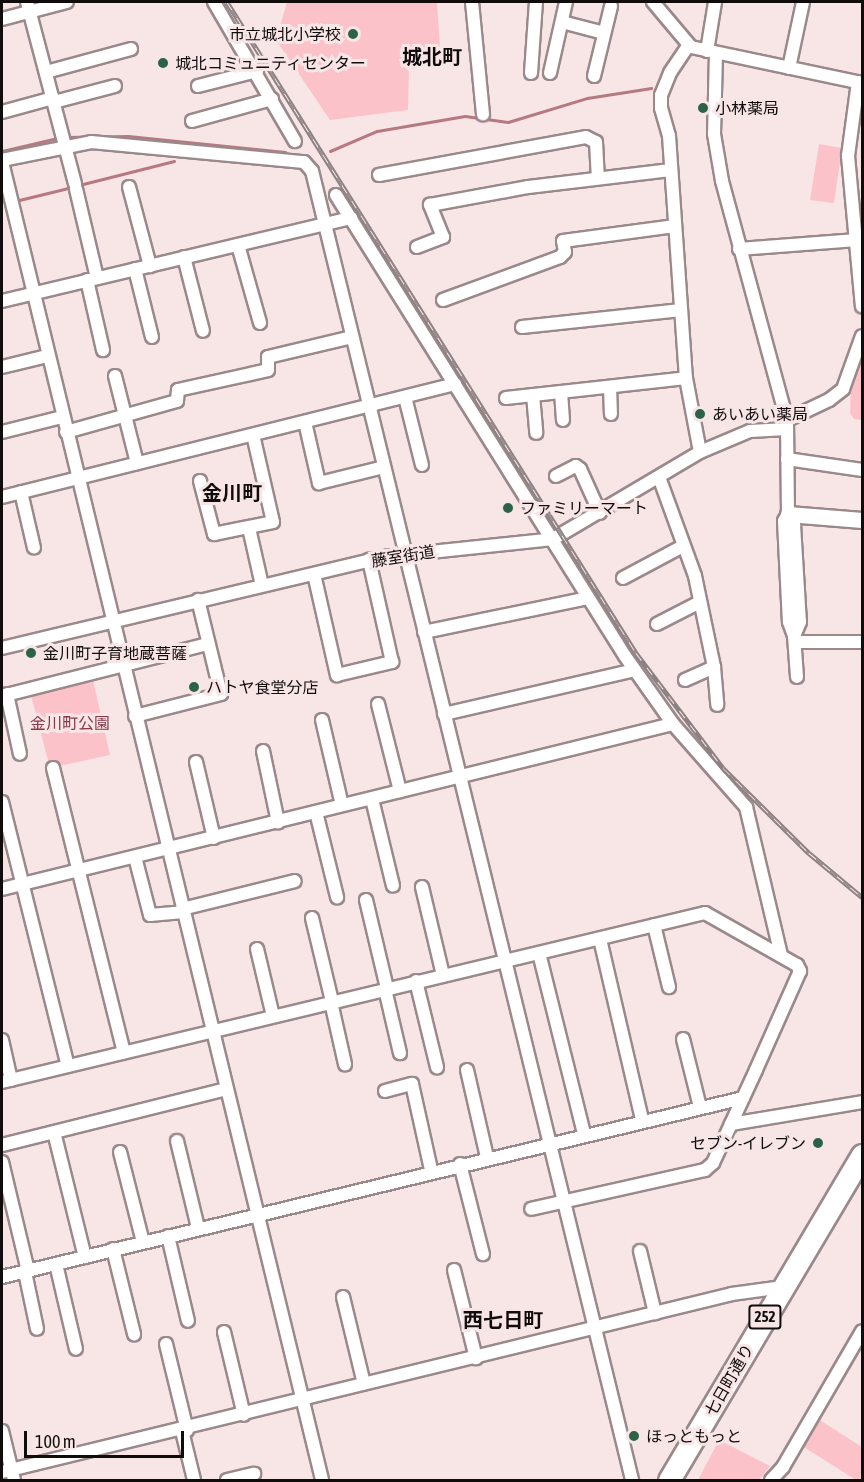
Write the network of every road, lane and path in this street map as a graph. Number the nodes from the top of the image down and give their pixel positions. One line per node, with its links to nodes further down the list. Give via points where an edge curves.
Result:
1 (67, 2): 9 (street)
2 (214, 2): 18 (street)
3 (472, 2): 29 (street)
4 (536, 2): 21 (street)
5 (566, 2): 12 (street)
6 (652, 2): 14 (street)
7 (715, 2): 16 (street)
8 (803, 2): 17 (street)
9 (29, 6): 11 (street); 19 (street)
10 (610, 6): 13 (street)
11 (2, 19)
12 (562, 22): 13 (street); 20 (street)
13 (604, 33): 22 (street)
14 (688, 46): 16 (street); 34 (street, via 661,95)
15 (131, 49): 19 (street)
16 (711, 52): 17 (street); 45 (street, via 714,134)
17 (789, 68): 23 (street)
18 (257, 71): 25 (street); 26 (street)
19 (46, 72): 27 (street)
20 (550, 73)
21 (531, 74)
22 (594, 76)
23 (860, 83): 42 (street, via 848,156)
24 (115, 86): 27 (street)
25 (198, 86)
26 (272, 99): 30 (street); 32 (street)
27 (54, 100): 28 (street); 31 (street)
28 (2, 112)
29 (483, 114)
30 (192, 121)
31 (64, 140): 33 (street); 40 (street, via 304,162 312,171); 49 (street)
32 (296, 141)
33 (2, 161): 50 (street)
34 (671, 170): 36 (street); 41 (street)
35 (379, 175): 36 (street, via 586,137 596,142)
36 (598, 177): 44 (street, via 430,205 443,237)
37 (129, 187): 47 (street)
38 (336, 195): 39 (street)
39 (351, 218): 40 (street); 66 (street)
40 (324, 225): 43 (street); 59 (street)
41 (675, 226): 51 (street, via 563,241 565,252 560,257); 54 (street)
42 (857, 240): 45 (street); 53 (street)
43 (238, 245): 46 (street); 55 (street)
44 (417, 247)
45 (739, 249): 78 (street)
46 (184, 258): 47 (street); 57 (street)
47 (150, 266): 48 (street)
48 (135, 269): 49 (street); 60 (street)
49 (92, 279): 50 (street); 61 (street)
50 (32, 293): 52 (street); 62 (street)
51 (443, 300)
52 (2, 301)
53 (862, 306)
54 (681, 310): 56 (street); 65 (street)
55 (260, 323)
56 (522, 327)
57 (203, 331)
58 (862, 336): 78 (street, via 843,389)
59 (352, 337): 72 (street); 75 (street, via 268,357 268,370 178,390 177,401)
60 (152, 338)
61 (103, 350)
62 (47, 356): 63 (street); 74 (street)
63 (2, 367)
64 (115, 376): 75 (street)
65 (686, 378): 67 (street); 83 (street)
66 (455, 384): 70 (street); 99 (street)
67 (609, 387): 68 (street); 73 (street)
68 (561, 392): 69 (street); 76 (street)
69 (533, 395): 71 (street); 81 (street)
70 (405, 397): 72 (street); 86 (street)
71 (506, 398)
72 (369, 406): 77 (street); 87 (street)
73 (611, 414)
74 (62, 417): 79 (street); 80 (street)
75 (126, 417): 80 (street); 85 (street)
76 (563, 420)
77 (304, 422): 82 (street); 87 (street, via 319,483)
78 (787, 424): 83 (street, 藤室街道, via 750,431); 84 (street)
79 (2, 432)
80 (66, 432): 91 (street)
81 (536, 433)
82 (253, 435): 85 (street); 98 (street, via 275,518)
83 (700, 452): 90 (street, 藤室街道)
84 (788, 459): 88 (street); 96 (street)
85 (137, 463): 91 (street)
86 (422, 465)
87 (384, 468): 102 (street)
88 (862, 470)
89 (556, 476): 95 (street, via 576,466 580,469)
90 (659, 477): 95 (street, 藤室街道); 100 (street)
91 (77, 478): 93 (street); 110 (street)
92 (200, 481): 98 (street, via 214,534)
93 (21, 492): 94 (street); 101 (street)
94 (2, 497)
95 (600, 513): 99 (street, 藤室街道)
96 (788, 514): 97 (street); 113 (street, via 794,525 800,622)
97 (862, 520)
98 (249, 528): 106 (street)
99 (553, 539): 102 (street, 藤室街道); 107 (street)
100 (683, 546): 105 (street); 109 (street)
101 (34, 548)
102 (405, 554): 103 (street, 藤室街道); 112 (street)
103 (369, 560): 104 (street, 藤室街道); 104 (street, via 392,662 337,675)
104 (314, 574): 106 (street, 藤室街道)
105 (623, 578)
106 (262, 585): 108 (street, 藤室街道)
107 (588, 598): 112 (street); 119 (street)
108 (198, 600): 110 (street, 藤室街道); 115 (street)
109 (700, 602): 111 (street); 118 (street)
110 (112, 621): 116 (street, 藤室街道); 117 (street)
111 (657, 624)
112 (424, 632): 125 (street)
113 (794, 639): 114 (street); 120 (street)
114 (862, 642)
115 (208, 644): 117 (street); 126 (street, via 220,694)
116 (2, 648)
117 (123, 666): 122 (street); 126 (street)
118 (714, 667): 121 (street); 124 (street)
119 (634, 670): 125 (street); 128 (street)
120 (797, 677)
121 (685, 680)
122 (4, 695): 130 (street)
123 (378, 704): 134 (street)
124 (717, 705)
125 (444, 714): 133 (street)
126 (135, 716): 141 (street)
127 (322, 720): 137 (street)
128 (673, 724): 133 (street); 157 (street, via 746,807)
129 (263, 751): 139 (street)
130 (20, 754)
131 (195, 762): 140 (street)
132 (54, 768): 143 (street)
133 (459, 776): 134 (street); 158 (street)
134 (400, 791): 135 (street)
135 (372, 799): 137 (street); 146 (street)
136 (2, 802): 145 (street)
137 (342, 805): 138 (street)
138 (316, 812): 139 (street); 149 (street)
139 (278, 822): 140 (street)
140 (214, 838): 141 (street)
141 (167, 849): 142 (street); 151 (street)
142 (135, 857): 143 (street); 151 (street, via 150,915)
143 (80, 870): 145 (street); 168 (street)
144 (295, 881): 151 (street)
145 (24, 884): 148 (street); 171 (street)
146 (393, 886)
147 (422, 887): 159 (street)
148 (2, 889)
149 (337, 897)
150 (366, 900): 162 (street)
151 (182, 910): 165 (street)
152 (312, 918): 163 (street)
153 (654, 925): 154 (street); 157 (street, via 705,913); 161 (street)
154 (600, 939): 156 (street); 180 (street)
155 (257, 949): 164 (street)
156 (539, 953): 158 (street); 183 (street)
157 (782, 955): 177 (street, via 801,971)
158 (505, 961): 159 (street); 185 (street)
159 (443, 975): 160 (street)
160 (416, 981): 162 (street); 172 (street)
161 (669, 987)
162 (386, 988): 163 (street); 169 (street)
163 (332, 1002): 164 (street); 170 (street)
164 (273, 1016): 165 (street)
165 (212, 1031): 168 (street); 175 (street)
166 (683, 1039): 179 (street)
167 (2, 1040): 174 (street)
168 (124, 1052): 171 (street)
169 (400, 1053)
170 (345, 1064)
171 (68, 1066): 174 (street)
172 (437, 1067)
173 (467, 1070): 189 (street)
174 (6, 1081)
175 (226, 1089): 182 (street); 195 (street)
176 (385, 1090): 192 (street, via 412,1084)
177 (743, 1098): 179 (street); 181 (street)
178 (862, 1102): 181 (street)
179 (700, 1107): 180 (street)
180 (642, 1120): 183 (street)
181 (731, 1124): 193 (street, via 713,1163 705,1170)
182 (54, 1132): 186 (street); 202 (street)
183 (584, 1134): 185 (street)
184 (177, 1141): 196 (street)
185 (549, 1143): 189 (street); 193 (street)
186 (2, 1145)
187 (120, 1152): 198 (street)
188 (862, 1155): 207 (highway, 七日町通り / 252)
189 (487, 1157): 191 (street)
190 (2, 1162): 205 (street)
191 (460, 1164): 192 (street); 201 (street)
192 (431, 1170): 195 (street)
193 (563, 1201): 194 (street); 211 (street)
194 (531, 1209)
195 (257, 1213): 196 (street); 220 (street)
196 (198, 1228): 197 (street)
197 (168, 1236): 198 (street); 210 (street)
198 (143, 1242): 199 (street)
199 (113, 1249): 202 (street); 215 (street)
200 (640, 1251): 209 (street)
201 (483, 1254)
202 (85, 1257): 203 (street)
203 (56, 1264): 205 (street); 217 (street)
204 (454, 1270): 218 (street)
205 (26, 1271): 206 (street); 212 (street)
206 (2, 1277)
207 (783, 1287): 209 (street, via 756,1289); 230 (highway, 七日町通り / 252)
208 (343, 1297): 219 (street)
209 (655, 1313): 211 (street)
210 (188, 1321)
211 (593, 1328): 218 (street); 229 (street)
212 (38, 1329)
213 (862, 1331): 231 (street, via 783,1467)
214 (224, 1332): 221 (street)
215 (134, 1334)
216 (166, 1344): 222 (street)
217 (76, 1349)
218 (476, 1358): 219 (street)
219 (364, 1384): 220 (street)
220 (303, 1400): 221 (street); 228 (street)
221 (244, 1415): 222 (street)
222 (184, 1430): 224 (street); 226 (street)
223 (2, 1431): 224 (street)
224 (9, 1474)
225 (254, 1474): 227 (street)
226 (194, 1480)
227 (226, 1480)
228 (322, 1480)
229 (632, 1480)
230 (669, 1480)
231 (771, 1480)

